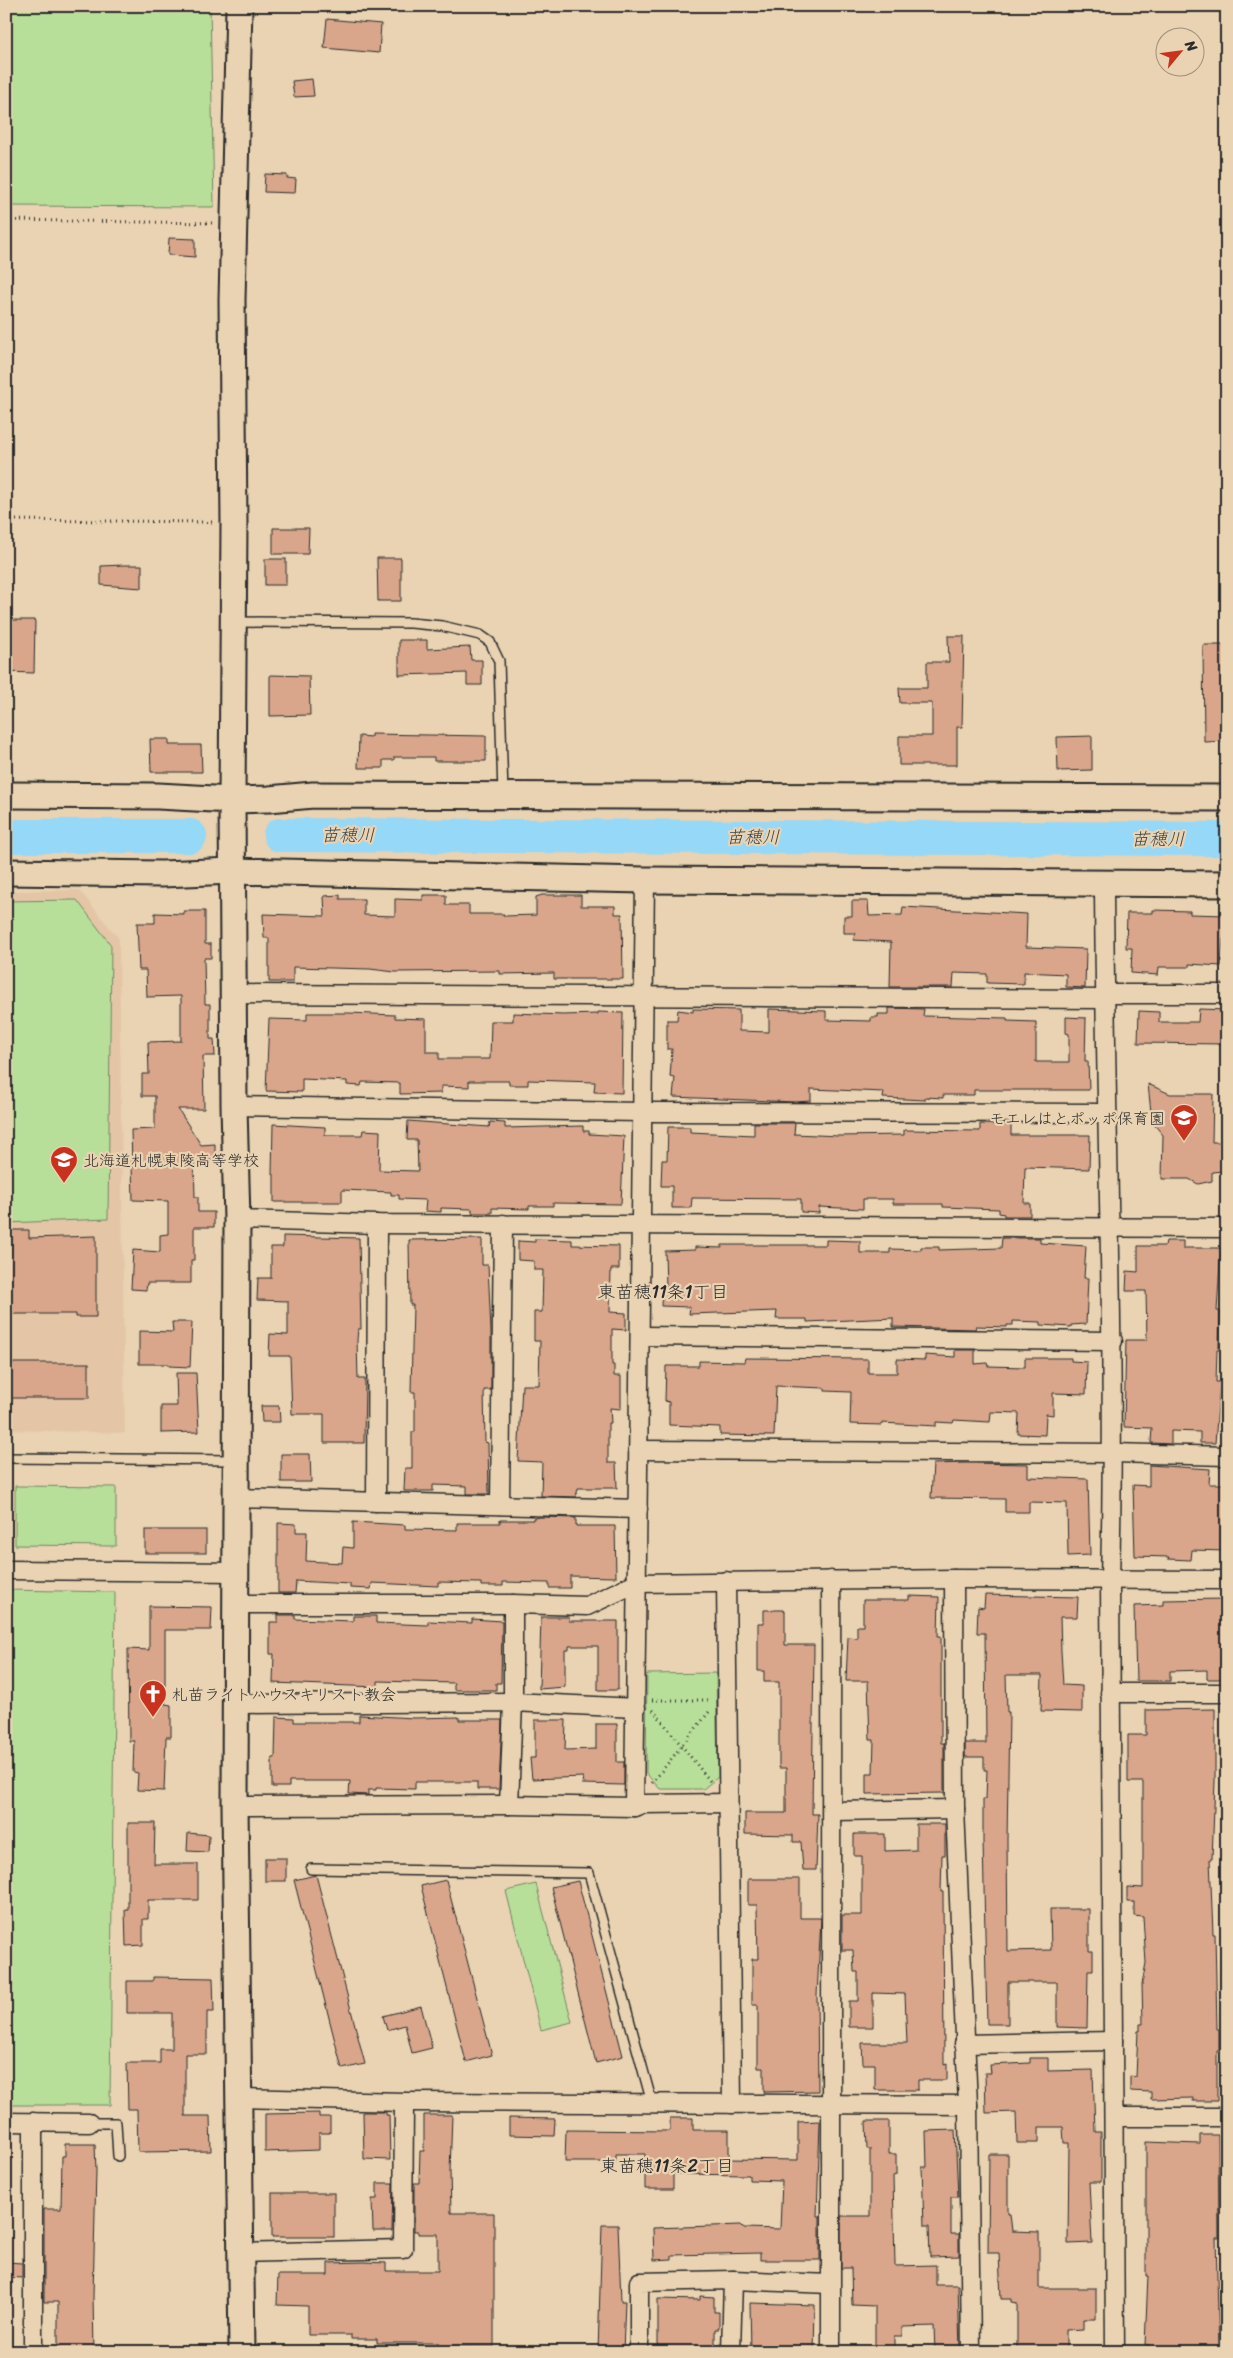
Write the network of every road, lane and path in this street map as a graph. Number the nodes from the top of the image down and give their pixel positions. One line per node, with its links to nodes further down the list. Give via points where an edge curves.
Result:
1 (239, 6): 3 (street)
2 (6, 220): 3 (path)
3 (234, 223): 5 (street)
4 (6, 520): 5 (path)
5 (234, 523): 6 (street)
6 (233, 622): 8 (lane, via 411,622 480,635 490,642 499,661); 10 (street)
7 (6, 795): 10 (street)
8 (503, 795): 9 (street); 10 (street, via 312,795)
9 (1227, 798)
10 (232, 800): 11 (street)
11 (233, 871): 12 (street, via 162,874); 13 (street); 16 (street)
12 (6, 872)
13 (645, 880): 14 (street); 18 (street)
14 (1104, 883): 15 (street); 19 (street)
15 (1227, 884)
16 (234, 994): 18 (street); 20 (street)
17 (1227, 994): 19 (street)
18 (645, 996): 19 (street); 21 (street)
19 (1105, 996): 22 (street)
20 (234, 1106): 21 (street); 23 (street)
21 (643, 1112): 22 (street); 26 (street)
22 (1106, 1113): 27 (street)
23 (237, 1220): 24 (street); 35 (street)
24 (377, 1224): 25 (street); 37 (street)
25 (503, 1224): 26 (street); 38 (street)
26 (641, 1224): 27 (street); 29 (street)
27 (1111, 1226): 28 (street); 30 (street)
28 (1227, 1228)
29 (640, 1336): 30 (street); 31 (street)
30 (1113, 1341): 32 (street)
31 (638, 1450): 32 (street); 39 (street)
32 (1113, 1453): 33 (street); 44 (street)
33 (1227, 1456)
34 (6, 1458): 35 (lane)
35 (237, 1460): 36 (street)
36 (237, 1498): 37 (street); 41 (street)
37 (376, 1502): 38 (street)
38 (500, 1505): 39 (street)
39 (638, 1509): 47 (street)
40 (6, 1570): 41 (street)
41 (237, 1572): 48 (street)
42 (954, 1579): 43 (street); 44 (street); 64 (street)
43 (830, 1580): 46 (street); 65 (street)
44 (1110, 1580): 45 (street); 50 (street)
45 (1227, 1580)
46 (726, 1581): 47 (street); 60 (street)
47 (636, 1583): 49 (street, via 587,1606); 55 (street)
48 (238, 1604): 49 (street); 54 (street)
49 (513, 1604): 53 (street)
50 (1110, 1693): 51 (street); 67 (street)
51 (1227, 1693)
52 (719, 1700): 55 (path)
53 (513, 1702): 54 (street); 55 (street); 61 (street)
54 (236, 1704): 62 (street)
55 (644, 1705): 57 (path); 63 (street)
56 (712, 1707): 57 (path)
57 (682, 1746): 58 (path); 59 (path)
58 (714, 1786)
59 (649, 1788)
60 (728, 1803): 63 (street, via 643,1804); 72 (street)
61 (508, 1805): 62 (street); 63 (street)
62 (236, 1806): 69 (street)
63 (634, 1807)
64 (955, 1809): 65 (street); 68 (street)
65 (833, 1811): 73 (street)
66 (311, 1869): 71 (lane, via 589,1873)
67 (1113, 2041): 68 (street); 75 (street)
68 (964, 2044): 74 (street)
69 (240, 2098): 70 (street); 81 (street)
70 (404, 2102): 71 (street); 81 (street, via 403,2249)
71 (652, 2103): 72 (street)
72 (732, 2104): 73 (street)
73 (830, 2104): 74 (street); 83 (street)
74 (968, 2104): 89 (street)
75 (1114, 2117): 76 (street); 90 (street)
76 (1227, 2117)
77 (6, 2122): 78 (street)
78 (33, 2122): 79 (street); 84 (street)
79 (89, 2123): 80 (lane, via 116,2123)
80 (118, 2156)
81 (242, 2253): 85 (street)
82 (733, 2280): 83 (street); 86 (street, via 640,2282); 87 (street)
83 (830, 2284): 88 (street)
84 (33, 2352)
85 (242, 2352)
86 (639, 2352)
87 (731, 2352)
88 (831, 2352)
89 (971, 2352)
90 (1115, 2352)

